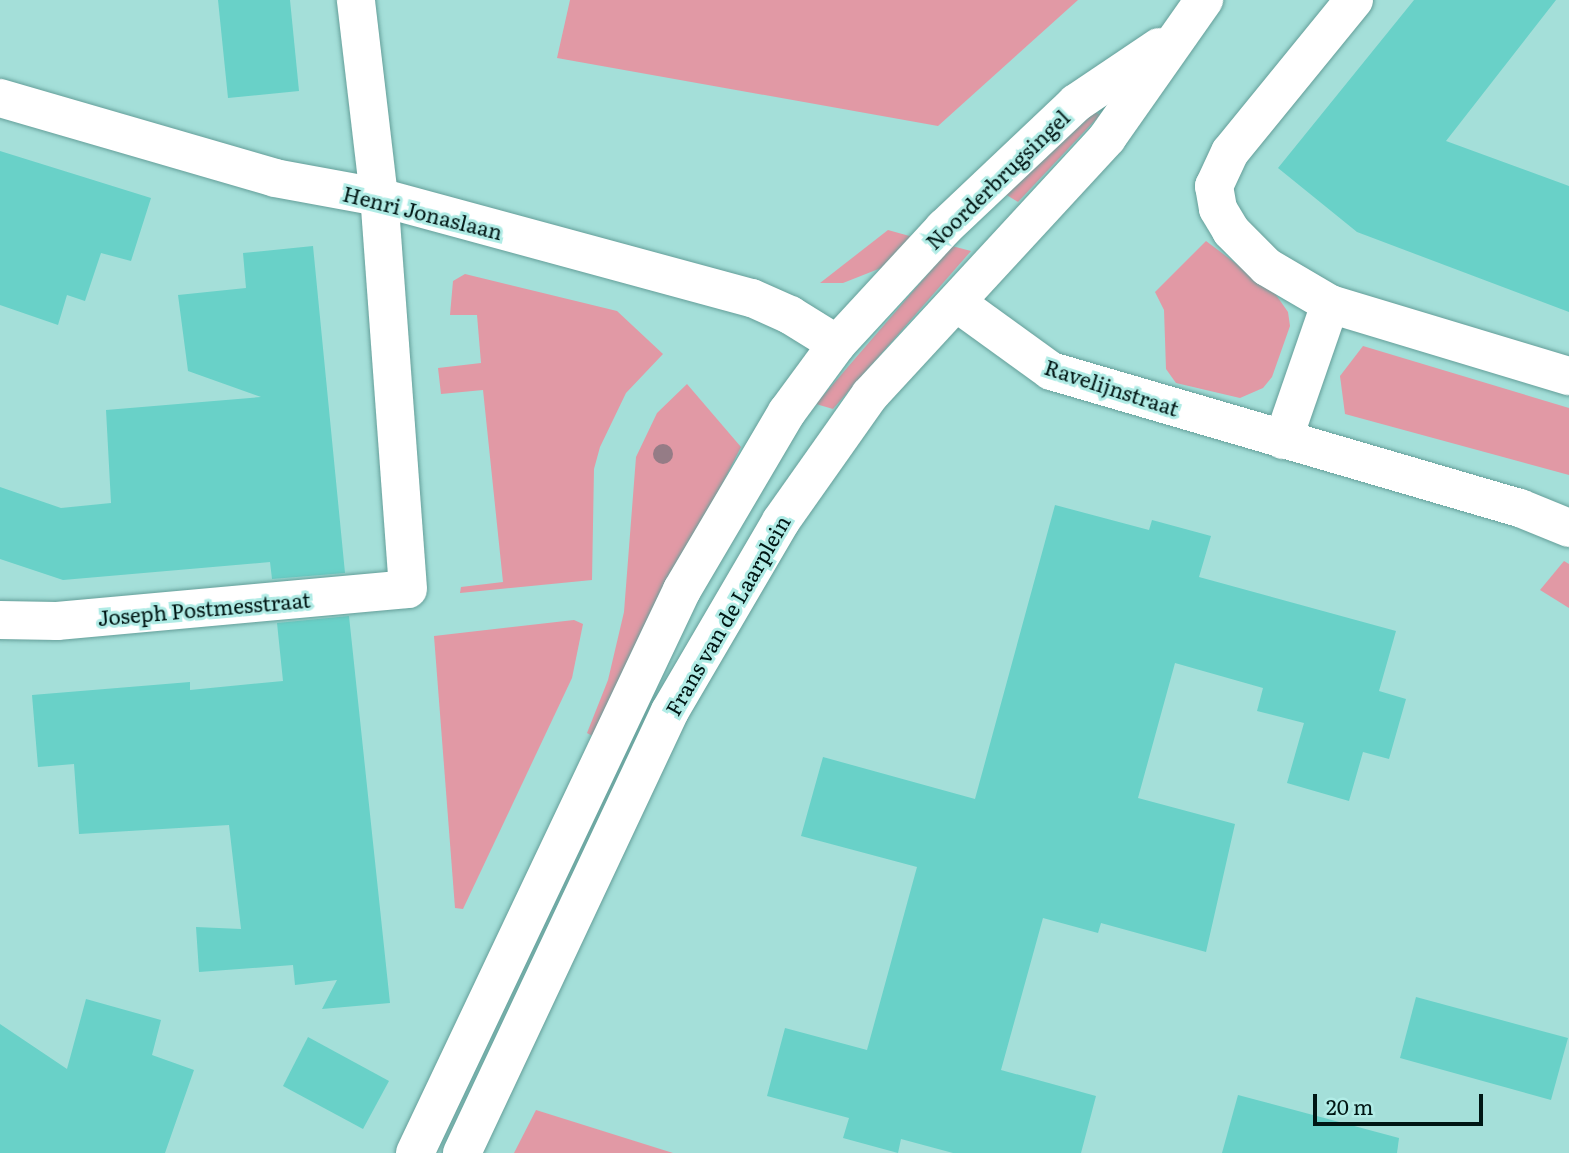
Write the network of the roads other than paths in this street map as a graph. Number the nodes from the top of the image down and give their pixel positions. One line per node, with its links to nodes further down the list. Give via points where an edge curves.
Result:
1 (356, 0): 6 (street)
2 (1204, 0): 4 (street, Noorderbrugsingel)
3 (1354, 0): 8 (street, via 1230,152 1214,186 1218,209 1231,231 1267,267)
4 (1175, 36): 7 (street, Noorderbrugsingel, via 1107,138); 9 (street, Noorderbrugsingel, via 1076,103 944,228)
5 (0, 98): 6 (street, Henri Jonaslaan, via 275,178)
6 (379, 197): 9 (street, Henri Jonaslaan, via 752,298); 13 (street, Joseph Postmesstraat, via 408,589 57,621)
7 (957, 303): 11 (street, Ravelijnstraat, via 1051,371); 15 (street, Frans van de Laarplein, via 843,429 730,603 670,711)
8 (1330, 304): 10 (street); 11 (street)
9 (837, 344): 14 (street, Frans van de Laarplein, via 787,412 682,590)
10 (1569, 376)
11 (1283, 440): 12 (street, Ravelijnstraat, via 1520,508)
12 (1569, 528)
13 (0, 620)
14 (415, 1153)
15 (462, 1153)

